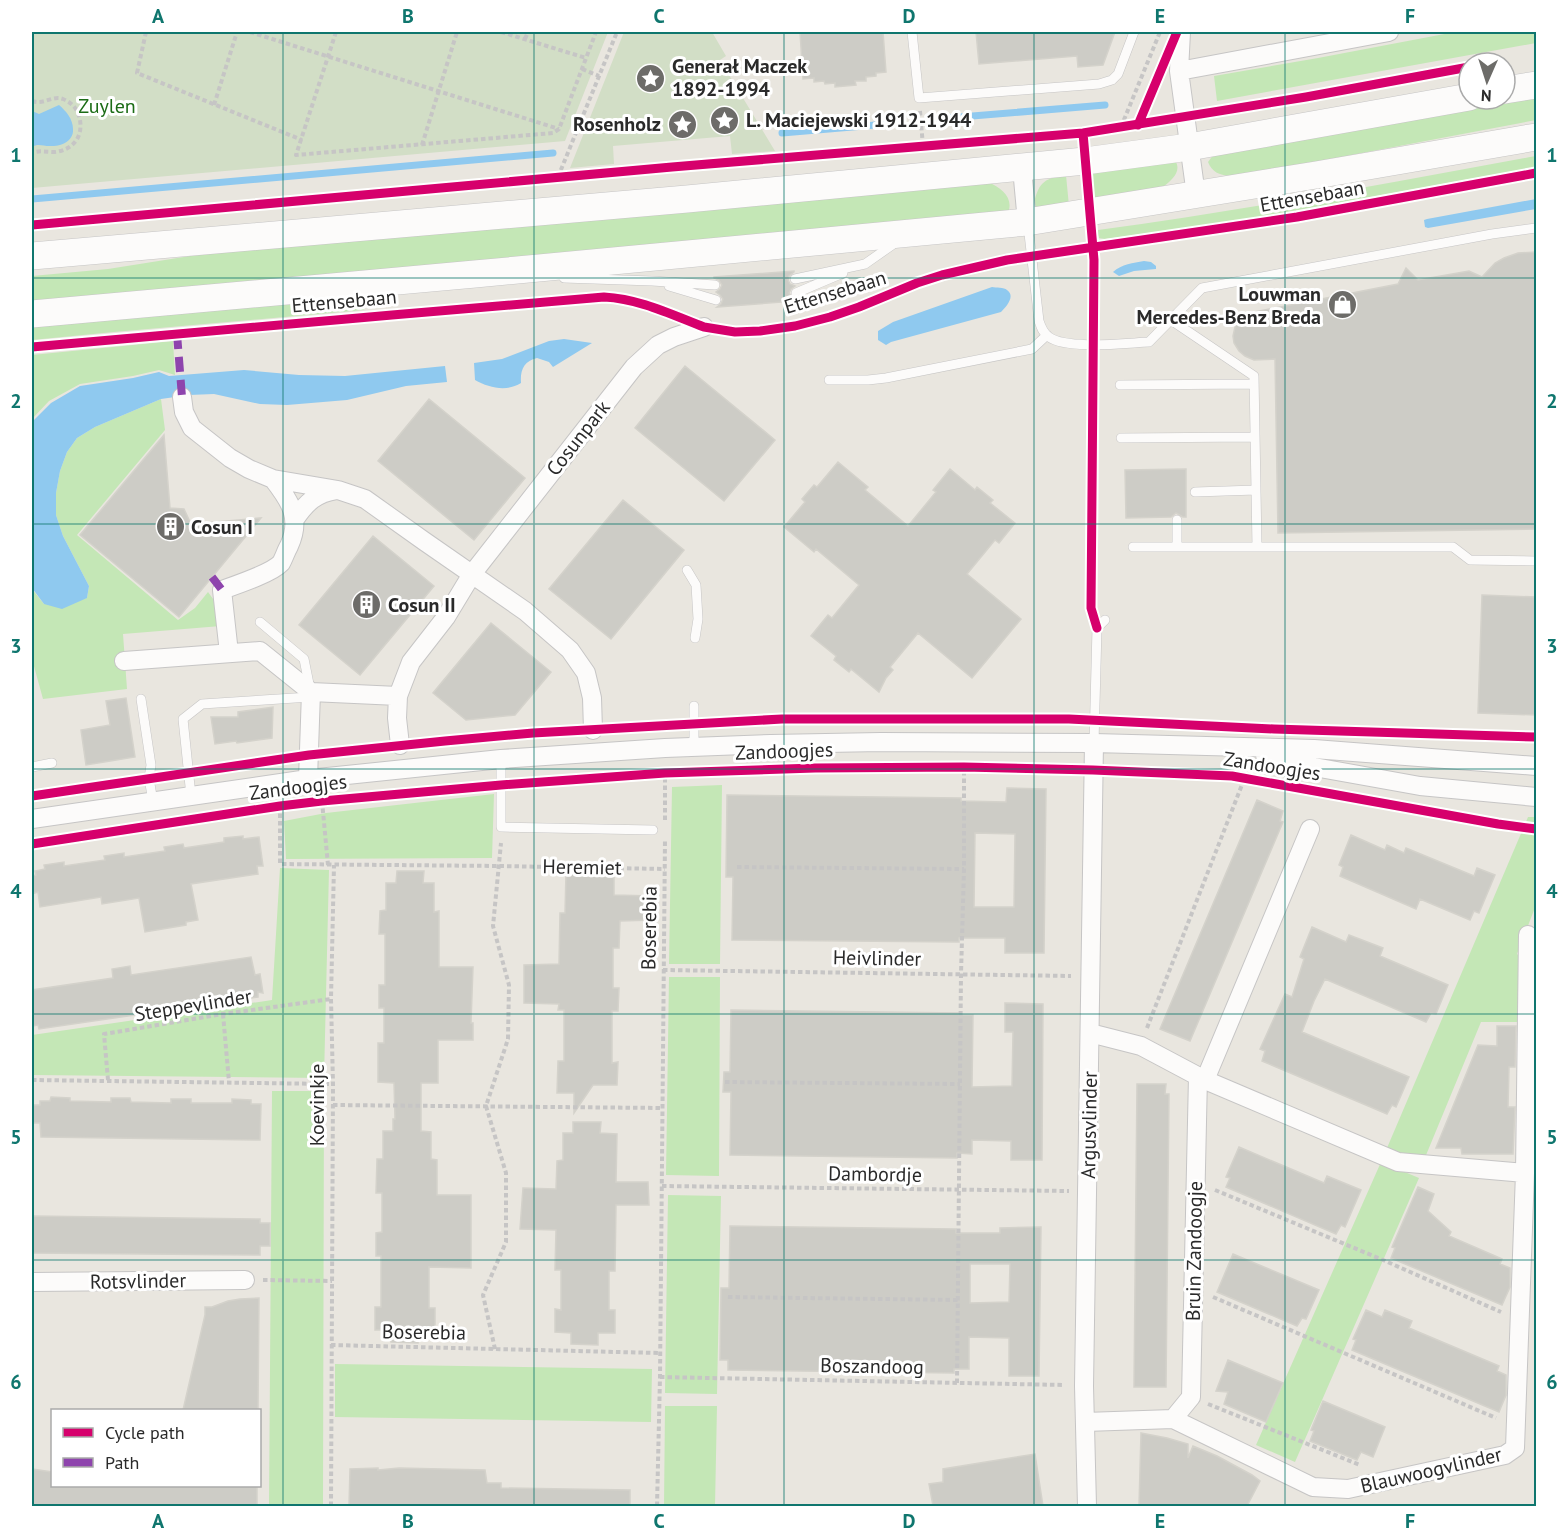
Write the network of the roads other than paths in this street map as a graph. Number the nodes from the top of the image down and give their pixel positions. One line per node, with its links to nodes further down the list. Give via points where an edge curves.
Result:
1 (912, 32): 2 (lane, via 919,98 1099,84 1118,74)
2 (1134, 32)
3 (1181, 32): 5 (street)
4 (1389, 32): 5 (street)
5 (1179, 71): 10 (street)
6 (1536, 85): 7 (main road)
7 (1517, 88)
8 (1457, 99): 10 (main road)
9 (1536, 137): 12 (main road, Ettensebaan)
10 (1189, 147): 11 (main road); 12 (street)
11 (1022, 168): 13 (street); 16 (main road)
12 (1196, 195): 13 (main road, Ettensebaan)
13 (1027, 222): 15 (main road, Ettensebaan); 29 (lane, via 1040,323)
14 (1536, 228): 27 (lane, via 1203,288)
15 (907, 234): 17 (lane); 18 (main road, Ettensebaan)
16 (32, 256)
17 (865, 264): 21 (lane); 24 (lane)
18 (475, 274): 19 (lane); 26 (main road, Ettensebaan)
19 (546, 277)
20 (558, 277): 22 (lane)
21 (795, 279)
22 (652, 281): 23 (lane); 25 (lane)
23 (715, 285)
24 (796, 293)
25 (716, 300)
26 (32, 314)
27 (1171, 320): 29 (lane, via 1149,342 1070,344); 31 (lane, via 1254,376)
28 (704, 327): 47 (street, Cosunpark, via 658,345 634,367)
29 (1047, 335): 30 (lane, via 1032,349 886,378)
30 (829, 380)
31 (1254, 384): 32 (lane); 34 (lane)
32 (1120, 385)
33 (182, 397): 36 (street, via 192,428 230,458)
34 (1255, 437): 35 (lane); 38 (lane)
35 (1121, 438)
36 (273, 479): 37 (street); 40 (street, via 286,496)
37 (338, 490): 40 (street, via 314,497); 47 (street, via 365,499)
38 (1256, 490): 39 (lane); 44 (lane)
39 (1195, 492)
40 (295, 519): 51 (street, via 293,536 280,564 222,590)
41 (1177, 520): 43 (lane)
42 (1133, 547): 43 (lane)
43 (1177, 547): 44 (lane)
44 (1257, 547): 45 (lane, via 1453,547 1470,560)
45 (1536, 561)
46 (687, 570): 50 (lane, via 696,585)
47 (472, 574): 54 (street, Cosunpark, via 446,617 411,662); 57 (street, via 525,610 570,650 586,673)
48 (1105, 620): 58 (lane, via 1097,628 1100,672)
49 (260, 622): 53 (lane, via 304,659)
50 (695, 638)
51 (229, 653): 52 (street); 53 (street, via 260,651)
52 (124, 661)
53 (310, 694): 54 (street); 66 (street); 67 (lane, via 202,704 183,719)
54 (398, 696): 59 (street, Cosunpark)
55 (141, 699): 69 (lane, via 152,765 149,778)
56 (694, 706): 60 (lane)
57 (593, 730)
58 (1094, 743): 60 (street, Zandoogjes, via 881,742); 61 (street, Zandoogjes); 74 (street, Argusvlinder)
59 (400, 745)
60 (694, 747): 62 (street, Zandoogjes)
61 (1231, 747): 64 (street, Zandoogjes, via 1314,749); 68 (street, Zandoogjes, via 1420,786)
62 (501, 759): 66 (street, Zandoogjes); 72 (lane, Heremiet, via 501,827)
63 (52, 764): 65 (lane)
64 (1536, 766)
65 (32, 767)
66 (308, 779): 67 (street, Zandoogjes)
67 (191, 796): 69 (street, Zandoogjes)
68 (1536, 797)
69 (153, 802): 70 (street, Zandoogjes)
70 (32, 819)
71 (1310, 829): 75 (street, Bruin Zandoogje)
72 (653, 830)
73 (1528, 935): 76 (street, Blauwoogvlinder)
74 (1090, 1033): 75 (street, via 1141,1046); 80 (street, Argusvlinder)
75 (1201, 1078): 76 (street, via 1398,1162); 79 (street, Bruin Zandoogje, via 1191,1397)
76 (1525, 1173): 79 (street, Blauwoogvlinder, via 1515,1448 1506,1455 1348,1489 1313,1487)
77 (245, 1280): 78 (street, Rotsvlinder)
78 (32, 1282)
79 (1173, 1419): 80 (street, Blauwoogvlinder)
80 (1085, 1422): 81 (street, Argusvlinder)
81 (1087, 1506)

